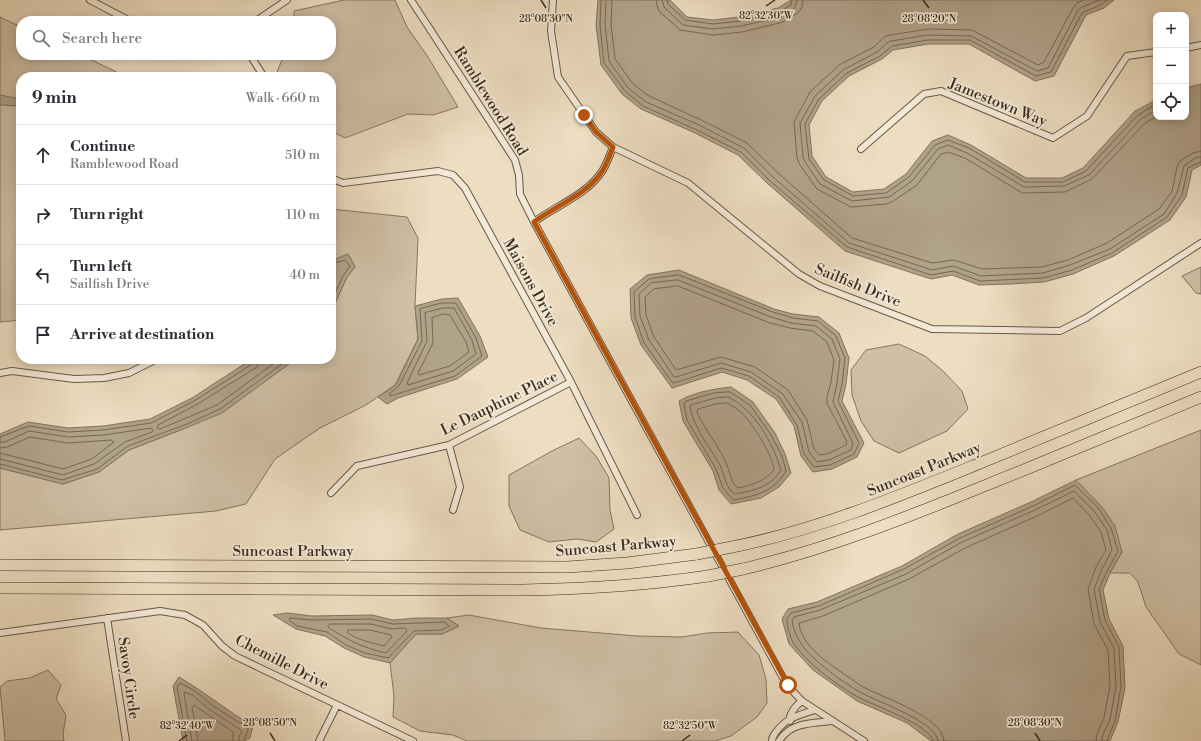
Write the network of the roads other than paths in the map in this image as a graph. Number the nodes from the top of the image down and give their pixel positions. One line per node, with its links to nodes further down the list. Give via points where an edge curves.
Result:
1 (90, 0): 5 (street)
2 (287, 0): 6 (street)
3 (411, 0): 15 (street, Ramblewood Road, via 515,160 520,194)
4 (553, 0): 12 (street, Sailfish Drive, via 551,31 558,77 596,132)
5 (120, 16)
6 (263, 16)
7 (1201, 45): 8 (street)
8 (1189, 47)
9 (1153, 52): 13 (street, Jamestown Way, via 1127,56 1087,116 1053,138 942,91 924,94)
10 (253, 60): 11 (street)
11 (261, 72)
12 (613, 147): 15 (street, via 603,170 593,182); 16 (street, Sailfish Drive, via 688,183 799,274 820,286 932,329 1060,331 1086,318)
13 (860, 149)
14 (336, 180): 20 (street, Maisons Drive, via 344,183 438,171 453,175 465,188)
15 (534, 222): 30 (street, Ramblewood Road, via 788,685)
16 (1201, 242)
17 (147, 364): 19 (street, via 129,373 104,378 74,379 12,371)
18 (1201, 372): 26 (highway, Suncoast Parkway, bridge, via 859,511 787,534 697,554 567,567)
19 (0, 373)
20 (571, 382): 22 (street, Le Dauphine Place); 25 (street, Maisons Drive)
21 (1201, 397): 27 (highway, bridge, via 895,522 782,559 708,576 584,589 531,590)
22 (449, 445): 23 (street, Le Dauphine Place, via 357,466); 24 (street, via 460,487)
23 (331, 493)
24 (453, 510)
25 (637, 516)
26 (0, 565)
27 (0, 588)
28 (107, 618): 29 (street, Chemille Drive); 31 (street, Chemille Drive, via 160,611 185,615 202,625 235,656); 36 (street, Savoy Circle)
29 (0, 634)
30 (802, 701): 32 (street, Ramblewood Road); 33 (street, via 790,712)
31 (337, 705): 37 (street); 38 (street, Chemille Drive)
32 (815, 710): 33 (street); 34 (street, Ramblewood Road)
33 (789, 720): 35 (street); 39 (street, via 779,728)
34 (833, 721): 35 (street); 41 (street, Ramblewood Road)
35 (794, 727): 40 (street)
36 (126, 741)
37 (319, 741)
38 (413, 741)
39 (772, 741)
40 (779, 741)
41 (864, 741)

